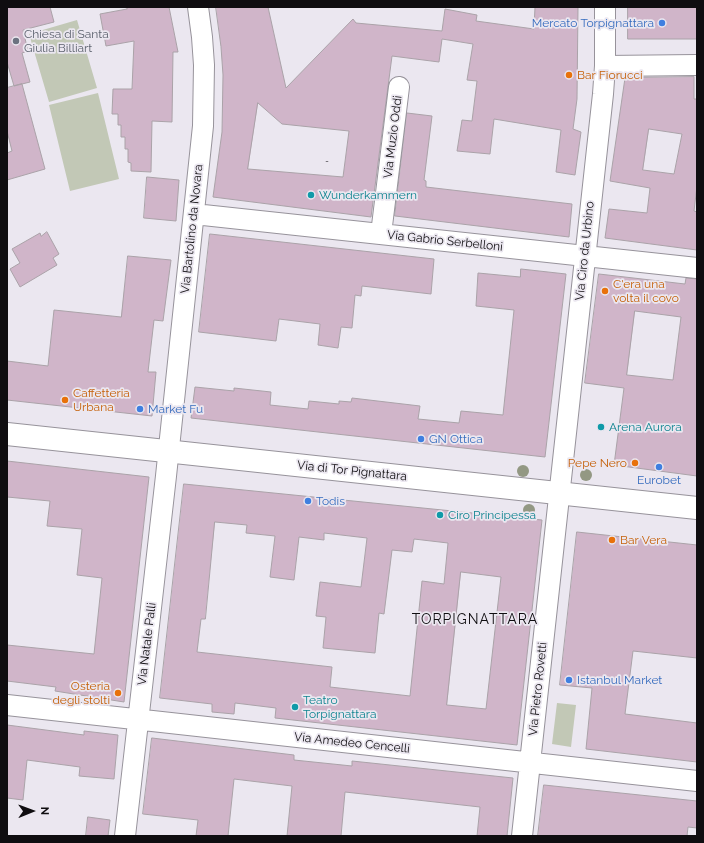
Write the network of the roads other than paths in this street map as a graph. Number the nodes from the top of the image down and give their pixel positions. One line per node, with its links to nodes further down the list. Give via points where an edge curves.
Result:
1 (198, 7): 6 (street, Via Bartolino da Novara, via 202,37 204,98)
2 (604, 7): 4 (street, Via Ciro da Urbino)
3 (697, 65): 4 (street)
4 (605, 66): 8 (street, Via Ciro da Urbino)
5 (399, 87): 7 (street, Via Muzio Oddi)
6 (194, 214): 7 (street, Via Gabrio Serbelloni); 11 (street, Via Bartolino da Novara)
7 (381, 234): 8 (street, Via Gabrio Serbelloni)
8 (585, 256): 9 (street, Via Gabrio Serbelloni); 12 (street, Via Ciro da Urbino)
9 (697, 268)
10 (7, 434): 11 (main road, Via di Tor Pignattara)
11 (169, 452): 12 (main road, Via di Tor Pignattara); 15 (street, Via Natale Palli)
12 (559, 494): 13 (main road, Via di Tor Pignattara); 16 (street, Via Pietro Rovetti)
13 (697, 508)
14 (7, 705): 15 (street, Via Amedeo Cencelli)
15 (138, 719): 16 (street, Via Amedeo Cencelli); 18 (street, Via Natale Palli)
16 (530, 762): 17 (street, Via Amedeo Cencelli); 19 (street, Via Pietro Rovetti)
17 (697, 781)
18 (125, 836)
19 (522, 836)

